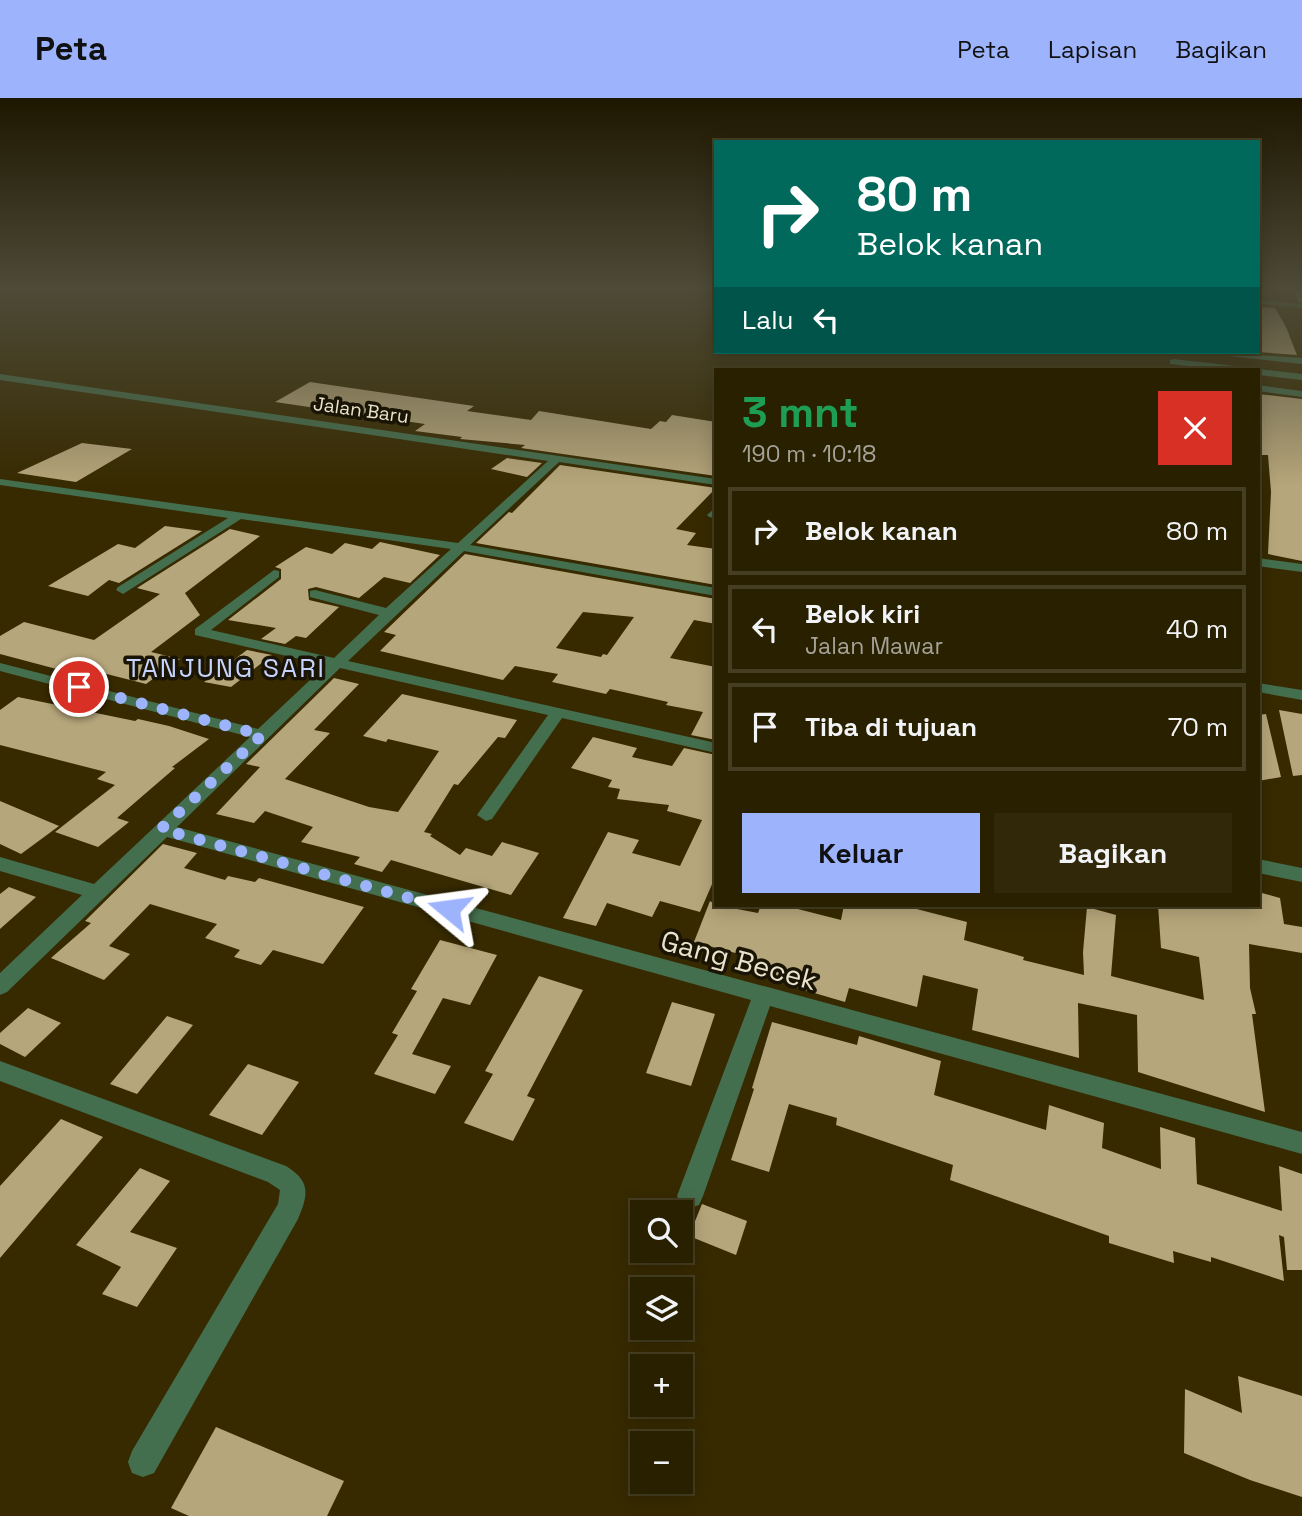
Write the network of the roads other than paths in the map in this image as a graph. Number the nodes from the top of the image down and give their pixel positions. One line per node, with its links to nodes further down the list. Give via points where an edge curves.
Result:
1 (1239, 354): 2 (street)
2 (1302, 361)
3 (1173, 362): 4 (street)
4 (1227, 368)
5 (1260, 372): 7 (street)
6 (0, 377): 10 (street, Jalan Baru)
7 (1302, 377)
8 (1260, 388): 9 (street)
9 (1302, 394)
10 (558, 457): 12 (street, Jalan Baru); 14 (street)
11 (0, 482): 13 (street)
12 (714, 482)
13 (240, 515): 14 (street); 18 (street)
14 (463, 547): 19 (street); 21 (street)
15 (1260, 562): 16 (street)
16 (1302, 568)
17 (274, 574): 22 (street, via 200,632)
18 (123, 590)
19 (714, 592)
20 (314, 594): 21 (street)
21 (389, 613): 22 (street)
22 (337, 665): 26 (street); 27 (street)
23 (0, 667): 27 (street)
24 (1260, 687): 25 (street)
25 (1302, 695)
26 (558, 712): 28 (street); 29 (street)
27 (262, 735): 30 (street)
28 (714, 748)
29 (486, 815)
30 (161, 829): 34 (street); 36 (street, Gang Becek)
31 (0, 864): 34 (street)
32 (1260, 866): 33 (street)
33 (1302, 875)
34 (95, 892): 35 (street)
35 (0, 986)
36 (763, 996): 38 (street, Gang Becek); 39 (street)
37 (0, 1071): 40 (street, via 190,1140 292,1184 289,1210)
38 (1302, 1143)
39 (690, 1196)
40 (143, 1462)

